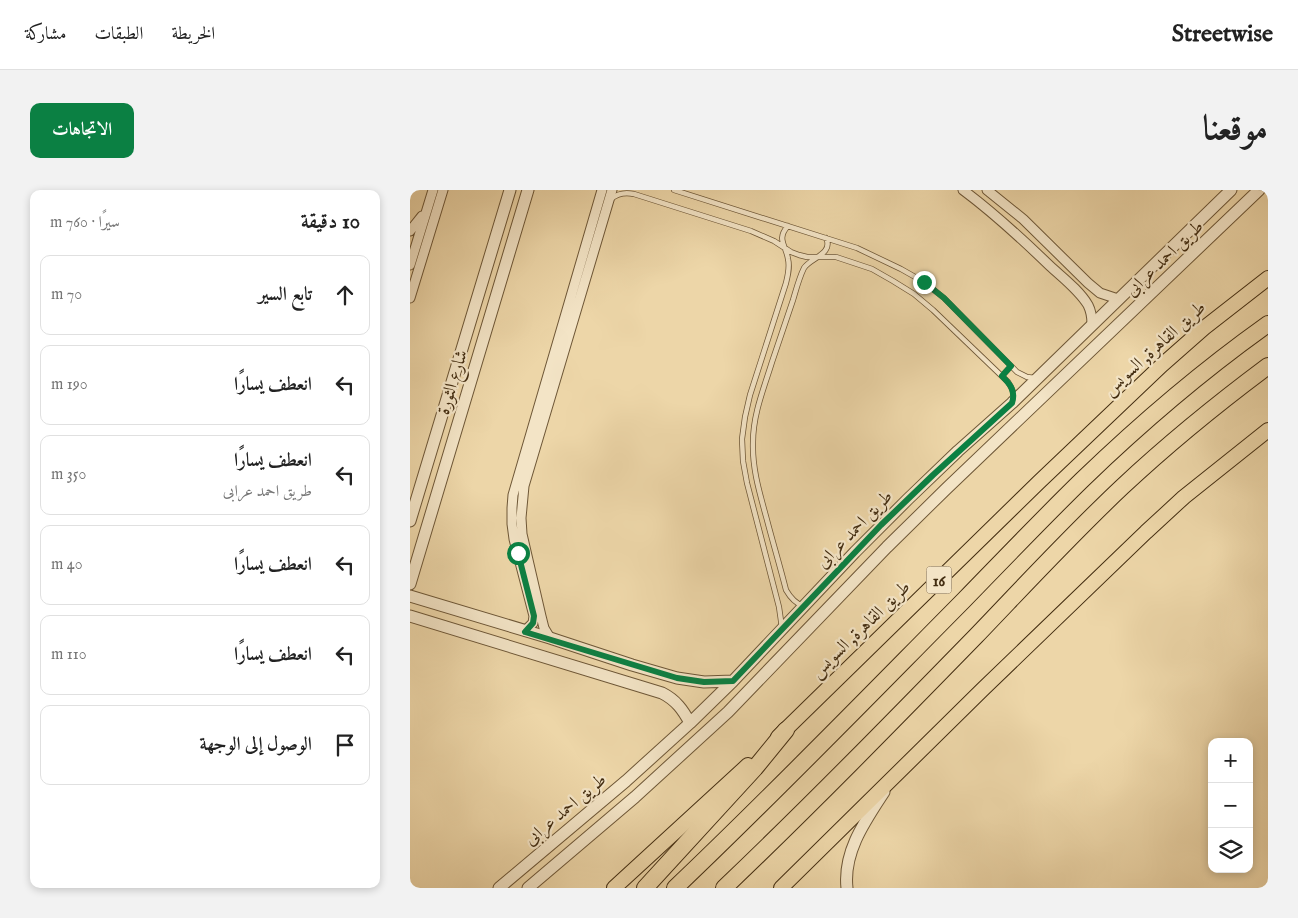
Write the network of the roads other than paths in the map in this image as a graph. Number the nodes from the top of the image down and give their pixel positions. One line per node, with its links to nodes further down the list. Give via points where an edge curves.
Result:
1 (433, 190): 14 (street)
2 (442, 190): 28 (street)
3 (510, 190): 32 (street, شارع الثورة)
4 (528, 190): 33 (street, شارع الثورة)
5 (602, 190): 51 (street, via 513,495 514,539 534,616 533,623)
6 (612, 190): 13 (street)
7 (674, 190): 15 (lane)
8 (963, 190): 27 (street, via 990,210)
9 (987, 190): 25 (street, via 1023,219)
10 (1231, 190): 16 (street, طريق احمد عرابى)
11 (1260, 190): 19 (street, طريق احمد عرابى)
12 (632, 192): 13 (lane, via 618,194); 20 (lane, via 751,231)
13 (609, 200): 52 (street, via 524,486 522,534 543,622)
14 (427, 210): 17 (street); 22 (street)
15 (788, 226): 18 (lane); 20 (lane, via 782,237)
16 (1190, 230): 19 (street); 29 (street, طريق احمد عرابى)
17 (410, 231)
18 (825, 238): 21 (lane, via 827,247); 34 (lane, via 879,257 924,282)
19 (1204, 244): 42 (street, طريق احمد عرابى)
20 (784, 247): 21 (lane, via 799,255); 24 (lane, via 788,259)
21 (819, 257): 26 (lane, via 805,267); 36 (lane, via 844,259 872,269 914,294)
22 (410, 265)
23 (1268, 278): 57 (highway, طريق القاهرة, السويس / 16, via 1162,365)
24 (786, 283): 26 (lane, via 792,282); 47 (lane, via 750,396 742,439 747,483)
25 (1088, 283): 27 (street); 29 (street, via 1100,293)
26 (797, 287): 45 (lane, via 760,400 753,441 757,484)
27 (1078, 293): 30 (street, via 1088,306)
28 (410, 298)
29 (1118, 299): 30 (street, طريق احمد عرابى)
30 (1092, 324): 37 (street, طريق احمد عرابى)
31 (1268, 324): 65 (highway, 16, via 1167,403 1082,480 808,759)
32 (463, 346): 33 (street); 41 (street, شارع الثورة)
33 (480, 351): 44 (street, شارع الثورة)
34 (1011, 366): 36 (lane); 37 (lane, via 1022,376)
35 (1268, 366): 66 (highway, via 1227,396 1121,488 879,736)
36 (1002, 376): 38 (lane, via 1011,387)
37 (1038, 378): 38 (street, طريق احمد عرابى)
38 (1012, 403): 40 (street, طريق احمد عرابى)
39 (1268, 430): 58 (highway, via 1146,532)
40 (908, 499): 42 (street); 48 (street, طريق احمد عرابى)
41 (412, 507): 43 (street, شارع الثورة)
42 (921, 513): 60 (street, طريق احمد عرابى, via 728,712)
43 (410, 521)
44 (410, 584)
45 (786, 590): 47 (lane); 48 (lane)
46 (410, 596): 51 (street)
47 (776, 596): 50 (lane)
48 (804, 606): 50 (street, طريق احمد عرابى)
49 (410, 616): 55 (street)
50 (782, 630): 54 (street, طريق احمد عرابى)
51 (525, 632): 52 (street)
52 (550, 638): 53 (street)
53 (632, 665): 54 (street, via 695,682); 55 (street)
54 (733, 681): 56 (street, طريق احمد عرابى)
55 (627, 682): 56 (street, via 669,697)
56 (690, 723): 59 (street, طريق احمد عرابى)
57 (786, 730): 63 (highway, طريق القاهرة, السويس / 16); 64 (highway)
58 (896, 776): 67 (highway); 68 (street, via 866,820 850,852)
59 (561, 836): 60 (street); 61 (street, طريق احمد عرابى)
60 (572, 850): 62 (street, طريق احمد عرابى)
61 (499, 888)
62 (528, 888)
63 (614, 888)
64 (645, 888)
65 (676, 888)
66 (724, 888)
67 (782, 888)
68 (847, 888)

